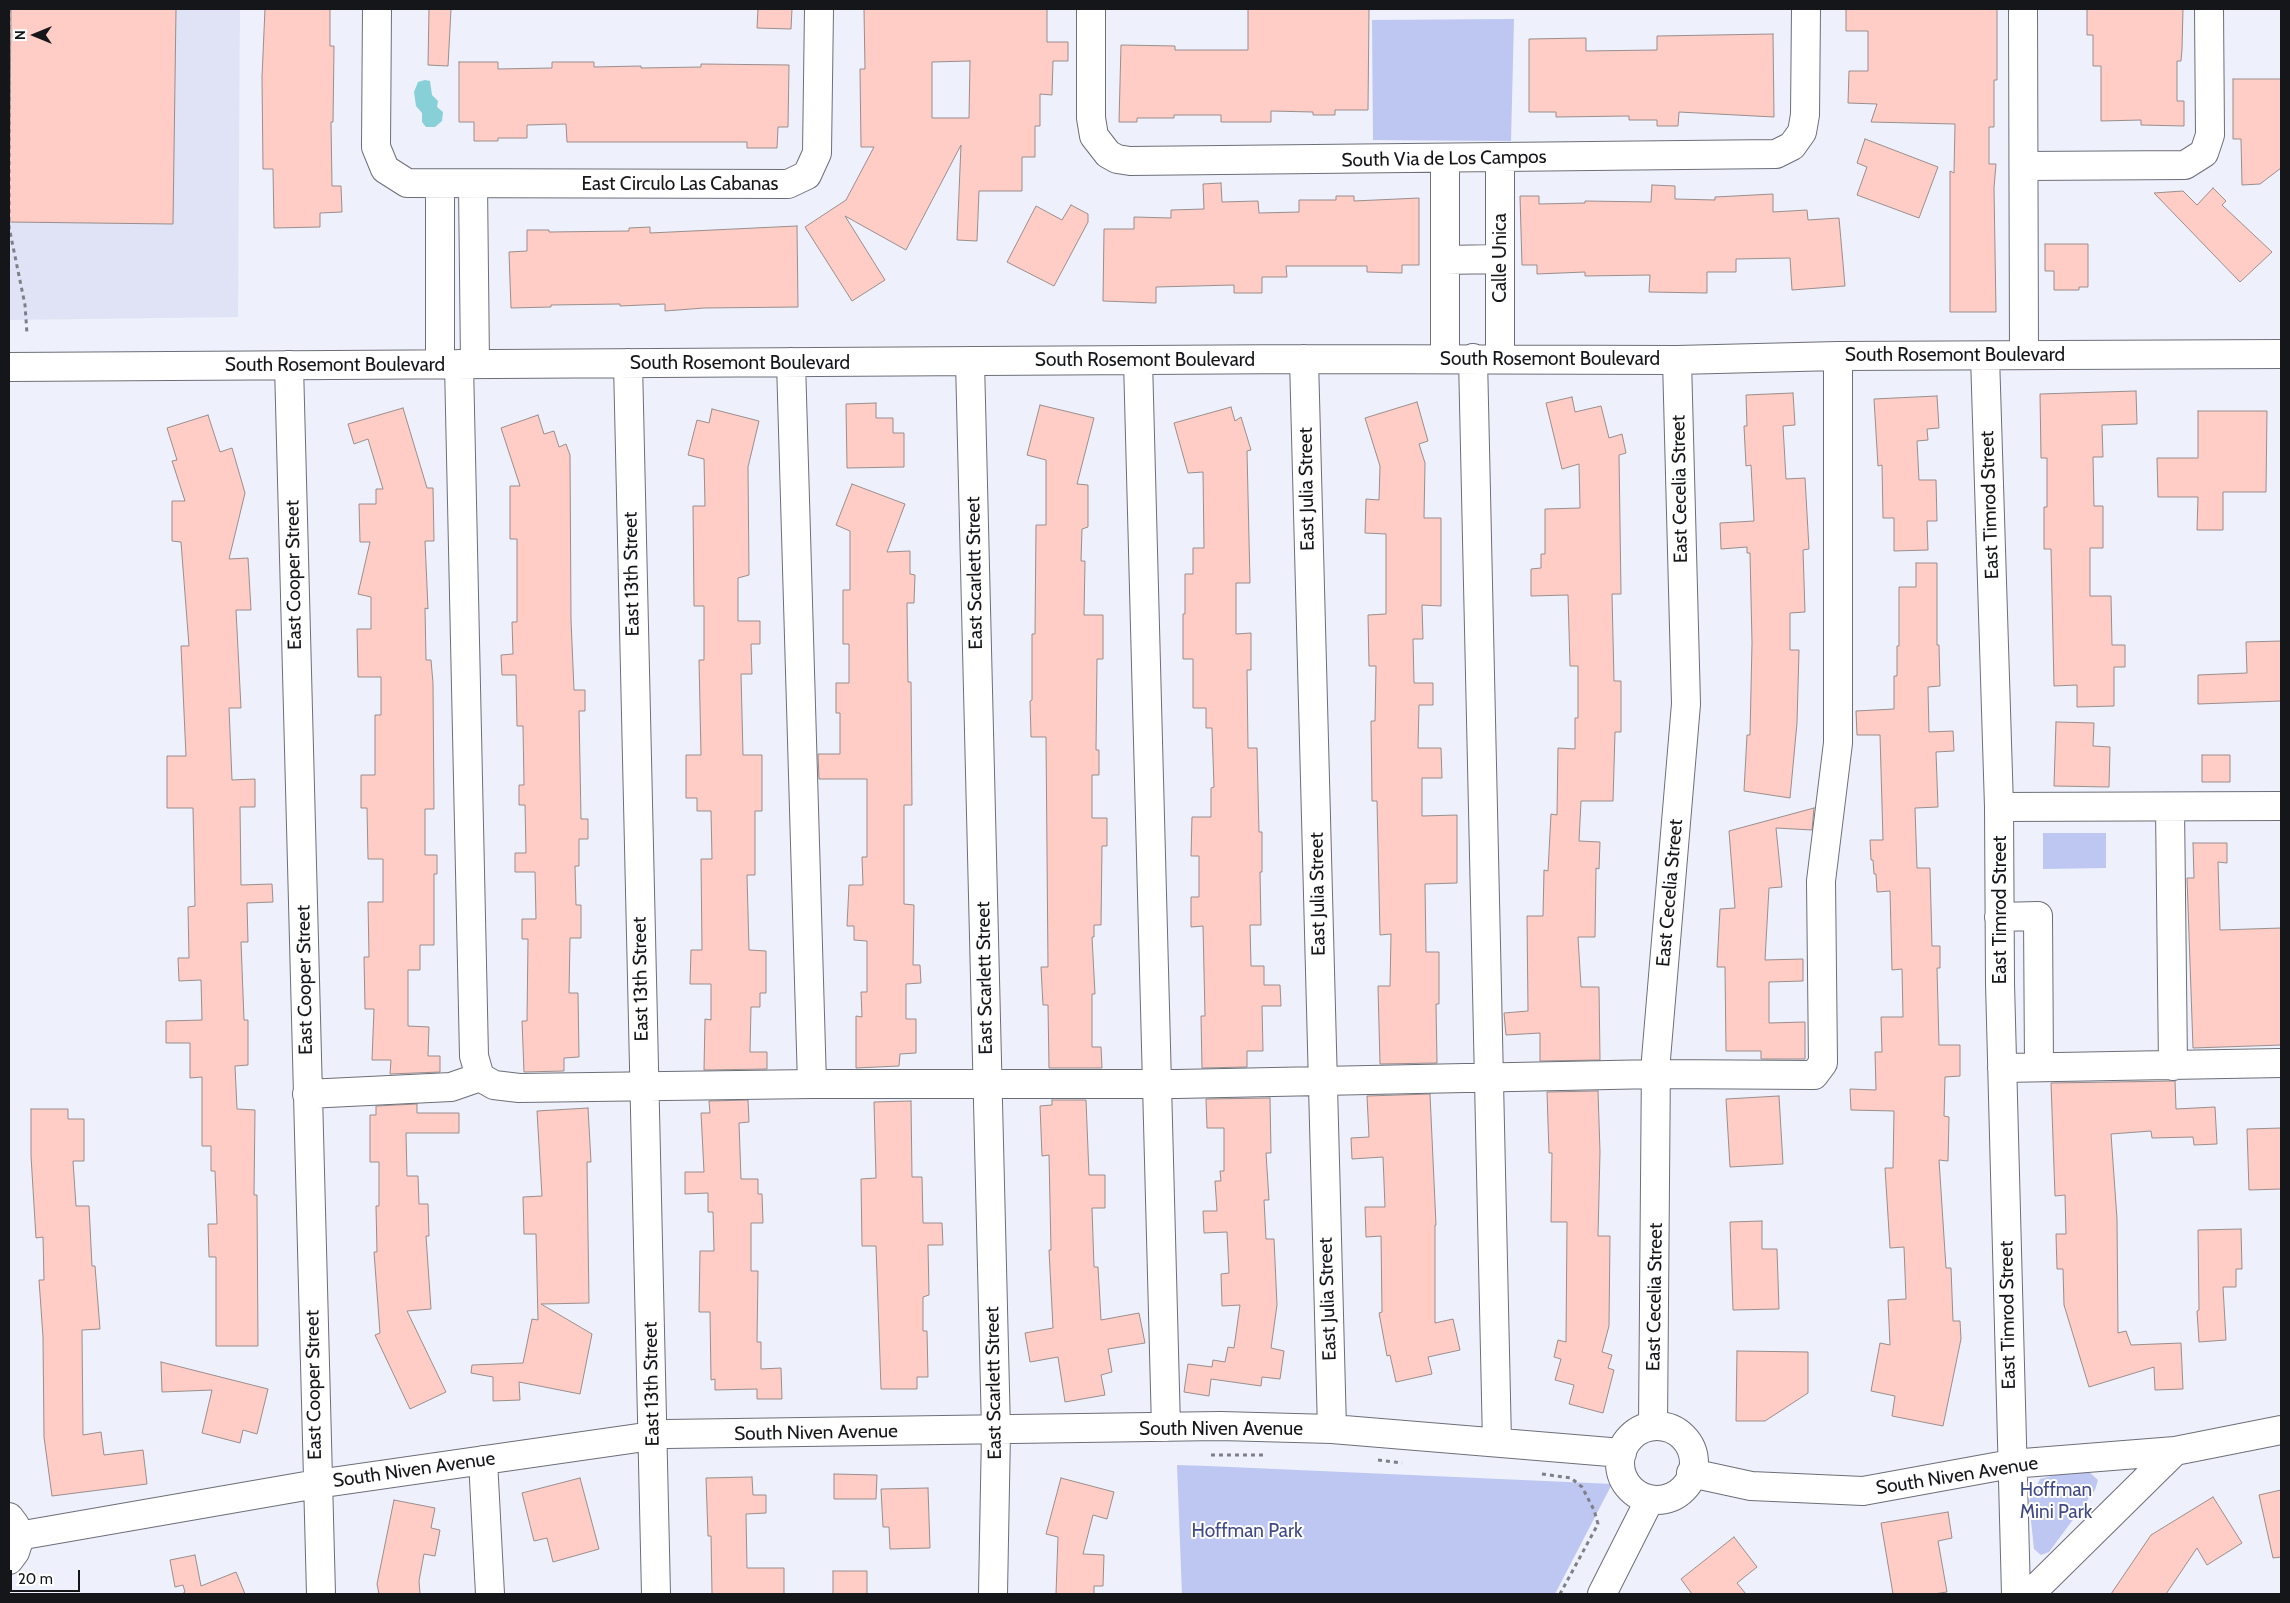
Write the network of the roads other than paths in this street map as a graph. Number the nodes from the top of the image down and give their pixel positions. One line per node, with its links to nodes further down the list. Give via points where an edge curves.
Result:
1 (377, 9): 10 (street, East Circulo Las Cabanas, via 376,147 385,169 407,183)
2 (819, 9): 11 (street, East Circulo Las Cabanas, via 817,153 807,175 788,184)
3 (1091, 9): 8 (street, South Via de Los Campos, via 1092,152 1130,161)
4 (1806, 9): 7 (street, South Via de Los Campos, via 1805,115 1798,153)
5 (2024, 9): 9 (street)
6 (2210, 9): 9 (street, via 2210,135 2204,153 2185,165)
7 (1500, 158): 8 (street, South Via de Los Campos); 12 (street, Calle Unica)
8 (1445, 159): 13 (street)
9 (2024, 166): 17 (street)
10 (440, 184): 11 (street, East Circulo Las Cabanas); 15 (street)
11 (473, 184): 14 (street)
12 (1500, 259): 13 (street); 22 (street, Calle Unica)
13 (1445, 260): 20 (street)
14 (474, 273): 15 (street); 29 (street)
15 (440, 274): 29 (street)
16 (2281, 354): 17 (street, South Rosemont Boulevard)
17 (2024, 355): 19 (street, South Rosemont Boulevard)
18 (1838, 356): 19 (street, South Rosemont Boulevard); 25 (street, South Rosemont Boulevard); 42 (street, via 1838,744 1821,881 1823,1063 1814,1075)
19 (1985, 356): 33 (street, East Timrod Street)
20 (1445, 358): 21 (street, South Rosemont Boulevard); 23 (street, South Rosemont Boulevard)
21 (1473, 358): 22 (street, South Rosemont Boulevard); 44 (street)
22 (1500, 358): 25 (street, South Rosemont Boulevard)
23 (1304, 359): 24 (street, South Rosemont Boulevard); 45 (street, East Julia Street)
24 (1138, 360): 26 (street, South Rosemont Boulevard); 48 (street)
25 (1677, 360): 42 (street, East Cecelia Street, via 1686,704)
26 (970, 361): 27 (street, South Rosemont Boulevard); 47 (street, East Scarlett Street)
27 (790, 362): 28 (street, South Rosemont Boulevard); 46 (street)
28 (628, 363): 29 (street, South Rosemont Boulevard); 49 (street, East 13th Street)
29 (458, 364): 30 (street, South Rosemont Boulevard); 43 (street, via 474,1056)
30 (289, 365): 31 (street, South Rosemont Boulevard); 50 (street, East Cooper Street)
31 (9, 367)
32 (2281, 806): 34 (street)
33 (1999, 807): 34 (street); 35 (street, East Timrod Street)
34 (2170, 807): 40 (street)
35 (1999, 917): 36 (street, East Timrod Street); 37 (street, via 2038,916)
36 (2000, 983): 37 (street); 41 (street, East Timrod Street)
37 (2038, 984): 39 (street)
38 (2281, 1063): 40 (street)
39 (2039, 1066): 40 (street); 41 (street)
40 (2174, 1066)
41 (2002, 1068): 61 (street, East Timrod Street)
42 (1657, 1074): 44 (street); 51 (street, East Cecelia Street)
43 (480, 1077): 49 (street, via 494,1085 519,1088); 50 (street, via 452,1087)
44 (1489, 1077): 45 (street); 57 (street)
45 (1322, 1080): 48 (street); 53 (street, East Julia Street)
46 (812, 1084): 47 (street); 49 (street)
47 (988, 1084): 48 (street); 55 (street, East Scarlett Street)
48 (1156, 1084): 52 (street)
49 (644, 1086): 56 (street, East 13th Street)
50 (307, 1094): 63 (street, East Cooper Street)
51 (1653, 1426): 59 (street, via 1629,1438); 62 (street, via 1672,1429 1681,1435 1693,1455)
52 (1166, 1428): 53 (street, South Niven Avenue, via 1220,1426); 55 (street, South Niven Avenue)
53 (1332, 1430): 57 (street, South Niven Avenue)
54 (2281, 1430): 58 (street, South Niven Avenue)
55 (996, 1431): 56 (street, South Niven Avenue); 69 (street, East Scarlett Street)
56 (653, 1436): 60 (street, South Niven Avenue); 68 (street, East 13th Street)
57 (1497, 1442): 59 (street, South Niven Avenue)
58 (2175, 1451): 61 (street, South Niven Avenue); 72 (street)
59 (1622, 1453): 64 (street, via 1621,1471 1625,1482 1642,1497)
60 (483, 1460): 63 (street, South Niven Avenue); 67 (street)
61 (2011, 1464): 62 (street, South Niven Avenue, via 1863,1491 1751,1486); 71 (street, East Timrod Street)
62 (1692, 1473): 64 (street, via 1675,1495)
63 (317, 1484): 65 (street, South Niven Avenue); 66 (street, East Cooper Street)
64 (1650, 1499): 70 (street)
65 (12, 1538)
66 (321, 1594)
67 (490, 1594)
68 (656, 1594)
69 (993, 1594)
70 (1602, 1594)
71 (2016, 1594)
72 (2030, 1594)

